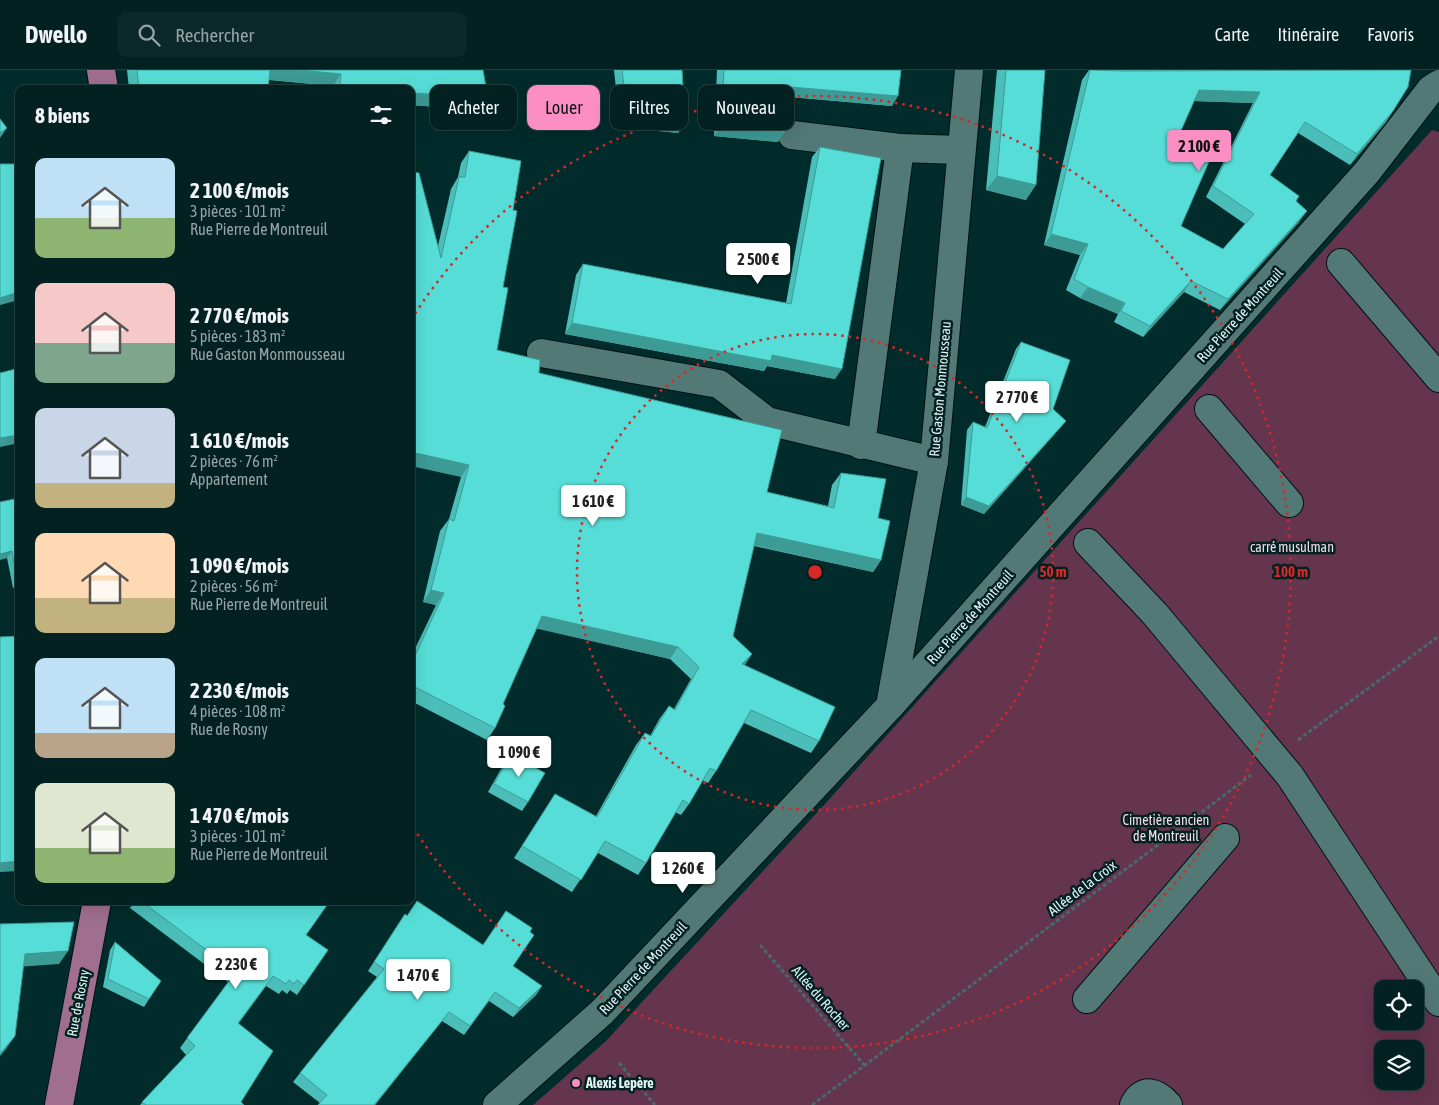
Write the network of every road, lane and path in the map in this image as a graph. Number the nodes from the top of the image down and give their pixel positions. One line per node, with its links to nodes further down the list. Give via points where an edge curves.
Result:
1 (101, 70): 4 (main road)
2 (969, 70): 7 (street, Rue Gaston Monmousseau)
3 (1439, 84): 17 (street, Rue Pierre de Montreuil, via 1430,88 1360,180)
4 (103, 85)
5 (792, 136): 6 (street)
6 (900, 148): 7 (street); 12 (street)
7 (960, 150): 13 (street, Rue Gaston Monmousseau)
8 (1341, 263): 10 (street)
9 (540, 353): 12 (street, via 720,384 766,420)
10 (1439, 378)
11 (1209, 409): 14 (street)
12 (862, 445): 13 (street)
13 (934, 461): 17 (street, Rue Gaston Monmousseau)
14 (1288, 504)
15 (1088, 543): 18 (street, via 1155,614)
16 (1439, 636): 18 (path, Allée de la Croix)
17 (890, 706): 27 (street, Rue Pierre de Montreuil, via 602,1012)
18 (1275, 758): 23 (street); 25 (path, Allée de la Croix)
19 (1225, 838): 22 (street)
20 (96, 905): 26 (main road, Rue de Rosny)
21 (760, 945): 25 (path, Allée du Rocher)
22 (1087, 1000)
23 (1439, 1002)
24 (619, 1063): 28 (path)
25 (865, 1066): 29 (path, Allée de la Croix)
26 (59, 1105)
27 (497, 1105)
28 (655, 1105)
29 (812, 1105)
30 (1134, 1105): 31 (street, via 1144,1094 1153,1092)
31 (1168, 1105)

